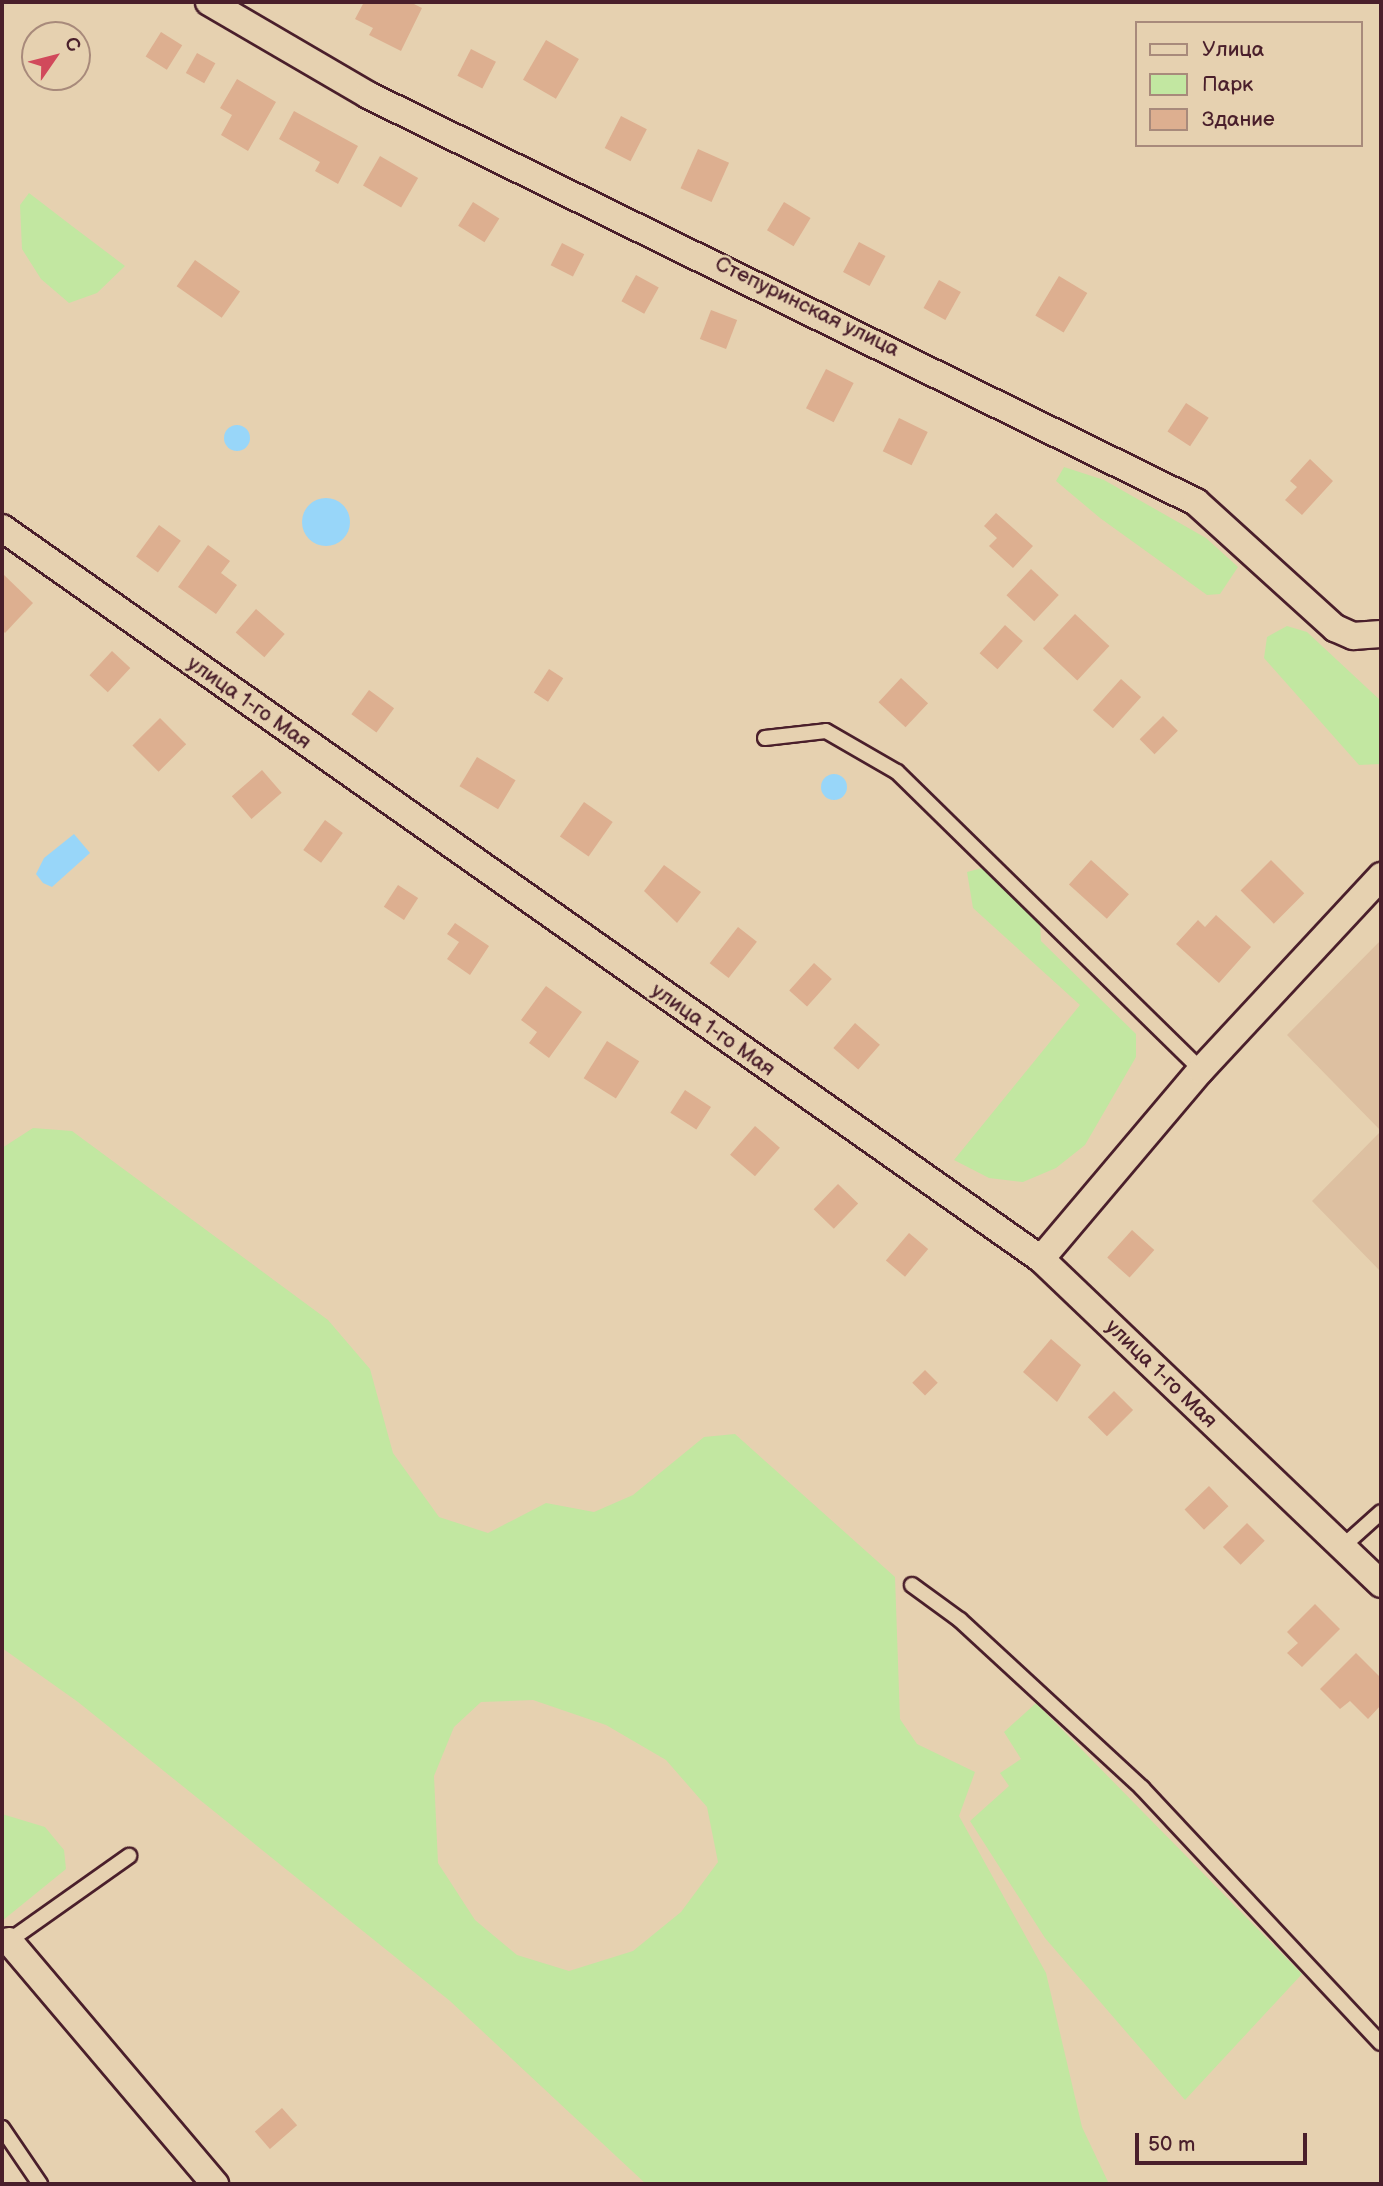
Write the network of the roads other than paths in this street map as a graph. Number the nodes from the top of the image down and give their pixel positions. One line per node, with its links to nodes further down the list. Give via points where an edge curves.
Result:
1 (209, 2): 3 (street, Степуринская улица, via 368,95 1196,502 1335,628 1353,636)
2 (2, 527): 7 (street, улица 1-го Мая)
3 (1381, 634)
4 (765, 738): 6 (lane, via 826,731 897,772)
5 (1381, 876): 6 (street)
6 (1201, 1070): 7 (street)
7 (1041, 1259): 9 (street, улица 1-го Мая)
8 (1381, 1512): 9 (lane)
9 (1342, 1547): 10 (street, улица 1-го Мая)
10 (1381, 1584)
11 (912, 1585): 14 (lane, via 960,1620 1142,1788 1238,1883)
12 (130, 1856): 13 (lane)
13 (5, 1944): 17 (street)
14 (1381, 2043)
15 (2, 2128): 16 (lane)
16 (40, 2184)
17 (215, 2184)

